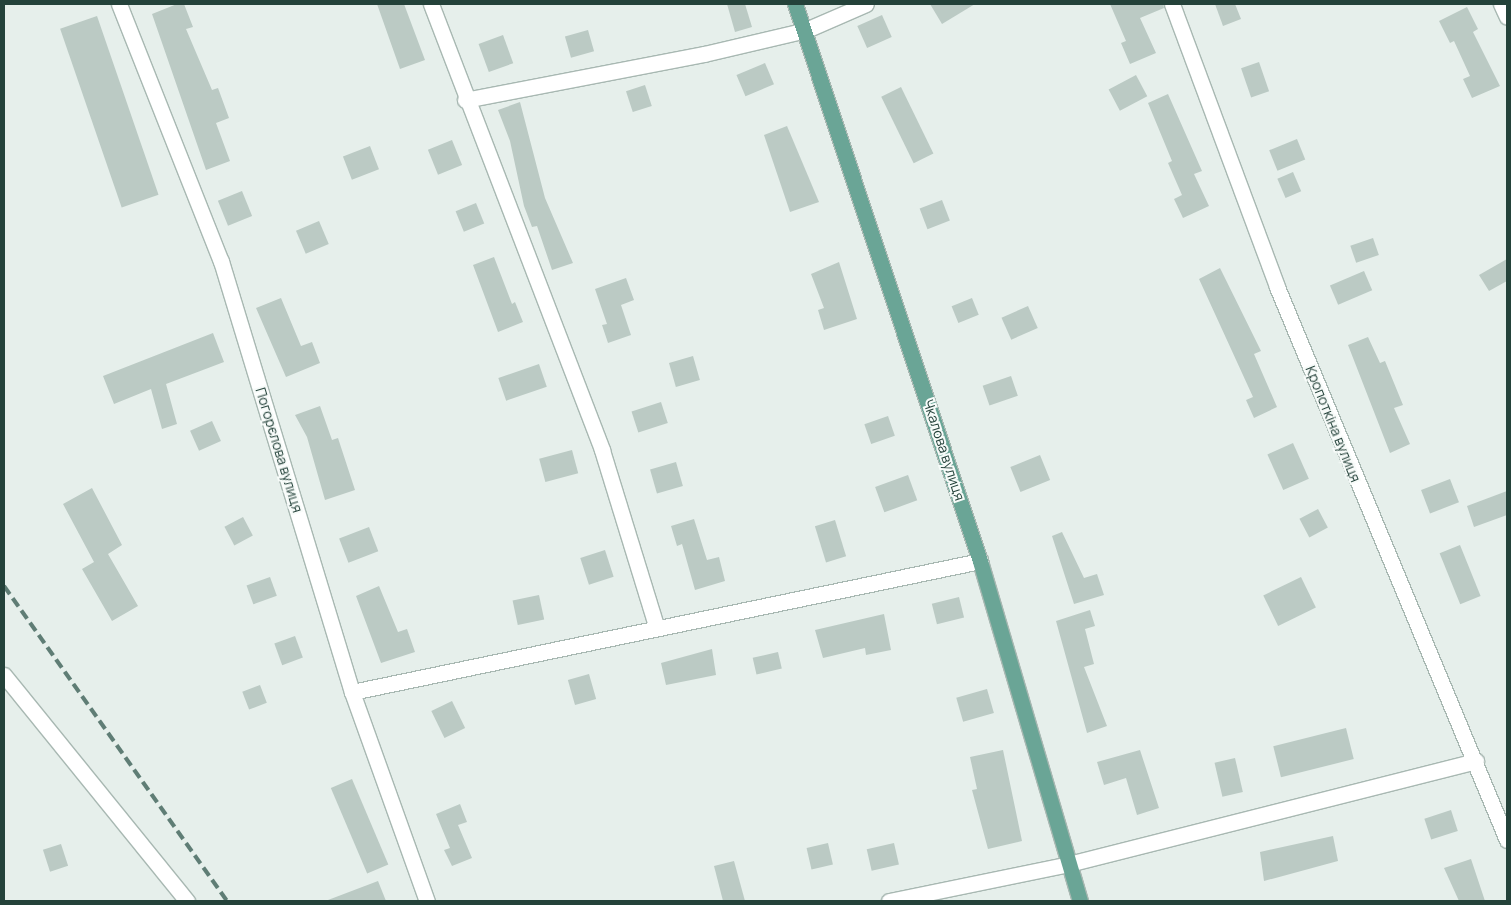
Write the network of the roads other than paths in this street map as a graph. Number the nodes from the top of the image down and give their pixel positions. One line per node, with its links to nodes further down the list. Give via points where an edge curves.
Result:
1 (119, 4): 13 (street, Погорєлова вулиця, via 221,261)
2 (431, 4): 9 (street)
3 (795, 4): 8 (main road, Чкалова вулиця)
4 (866, 4): 8 (street)
5 (1172, 4): 14 (street, Кропоткіна вулиця, via 1277,287)
6 (1501, 4): 7 (street)
7 (1507, 17)
8 (806, 30): 9 (street, via 704,54); 10 (main road, Чкалова вулиця)
9 (465, 100): 11 (street, via 602,450)
10 (980, 561): 11 (street); 16 (main road, Чкалова вулиця)
11 (656, 626): 13 (street)
12 (4, 675): 17 (street)
13 (352, 692): 18 (street, Погорєлова вулиця)
14 (1476, 761): 15 (street, Кропоткіна вулиця); 16 (street)
15 (1507, 840)
16 (1069, 864): 19 (street); 20 (main road, Чкалова вулиця)
17 (187, 901)
18 (427, 901)
19 (889, 901)
20 (1080, 901)

